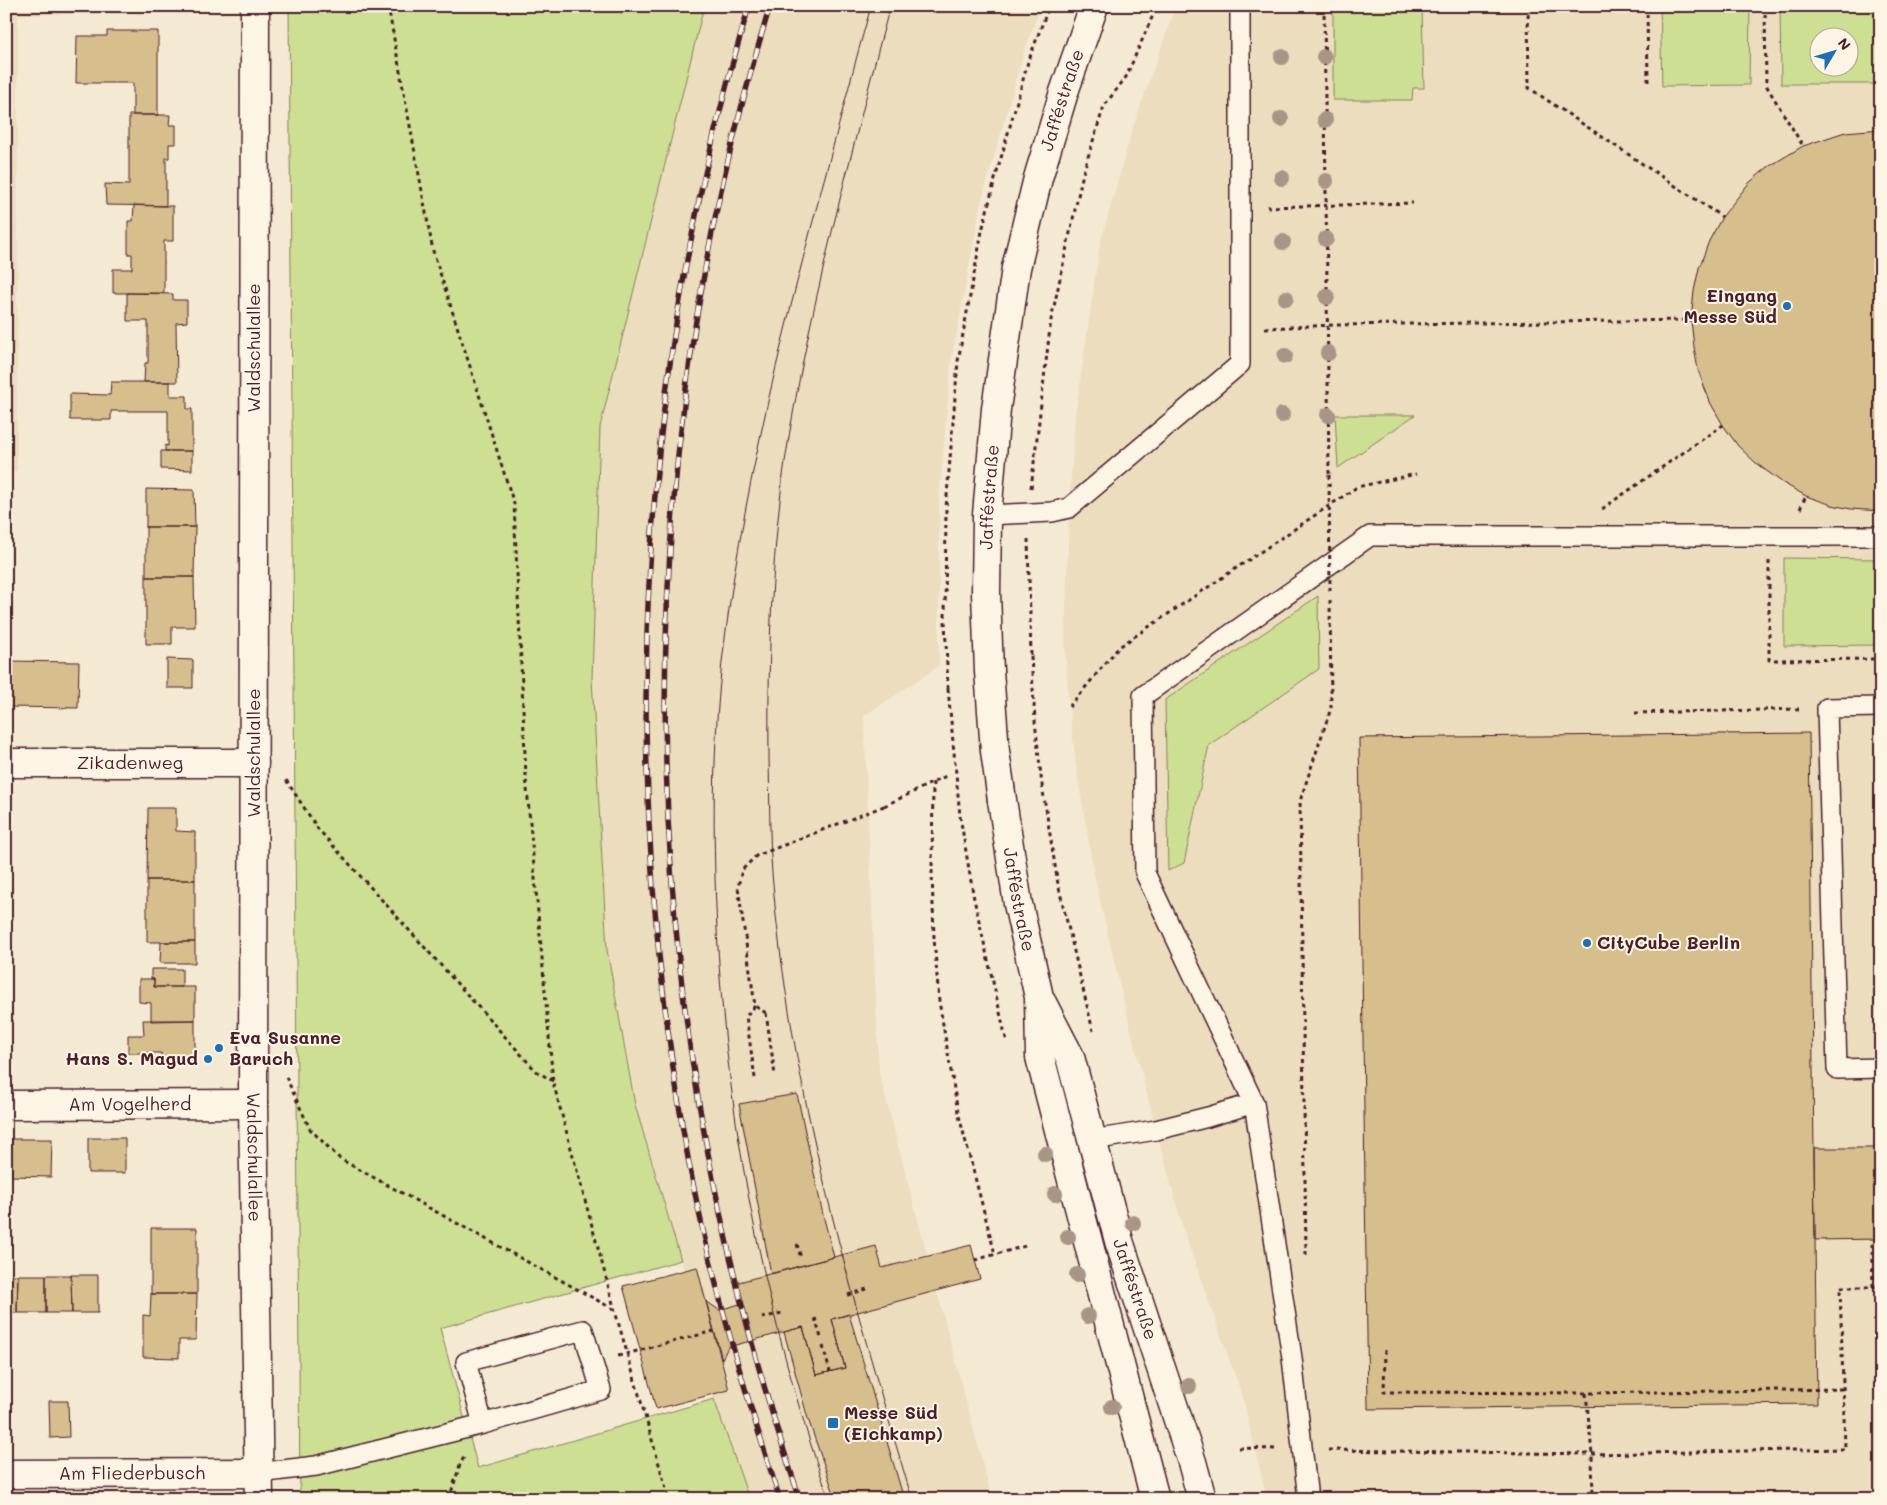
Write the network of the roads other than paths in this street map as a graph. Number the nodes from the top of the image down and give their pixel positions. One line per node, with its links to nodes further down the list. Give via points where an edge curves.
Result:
1 (255, 6): 8 (street, Waldschulallee)
2 (1094, 6): 4 (street, Jafféstraße, via 1046,152 1016,268 996,408)
3 (1240, 6): 4 (lane, via 1240,364 1069,508)
4 (987, 515): 9 (street, Jafféstraße, bridge, via 986,593 995,751 1018,904)
5 (1881, 536): 11 (lane, via 1370,536 1143,696 1145,873)
6 (1881, 707): 10 (lane, via 1827,708 1837,1069)
7 (6, 763): 8 (street, Zikadenweg)
8 (254, 763): 12 (street, Waldschulallee)
9 (1039, 997): 14 (street, Jafféstraße, via 1070,1057); 18 (street, Jafféstraße, via 1040,1057)
10 (1881, 1068)
11 (1254, 1103): 14 (lane, via 1156,1130); 20 (lane, via 1292,1358)
12 (253, 1104): 13 (street, Am Vogelherd); 17 (street, Waldschulallee)
13 (6, 1105)
14 (1092, 1140): 19 (street, Jafféstraße, via 1119,1241)
15 (483, 1424): 15 (lane, via 466,1362 583,1330 601,1390); 17 (lane, via 316,1466)
16 (6, 1474): 17 (street, Am Fliederbusch)
17 (258, 1486)
18 (1155, 1499)
19 (1202, 1499)
20 (1308, 1499)

